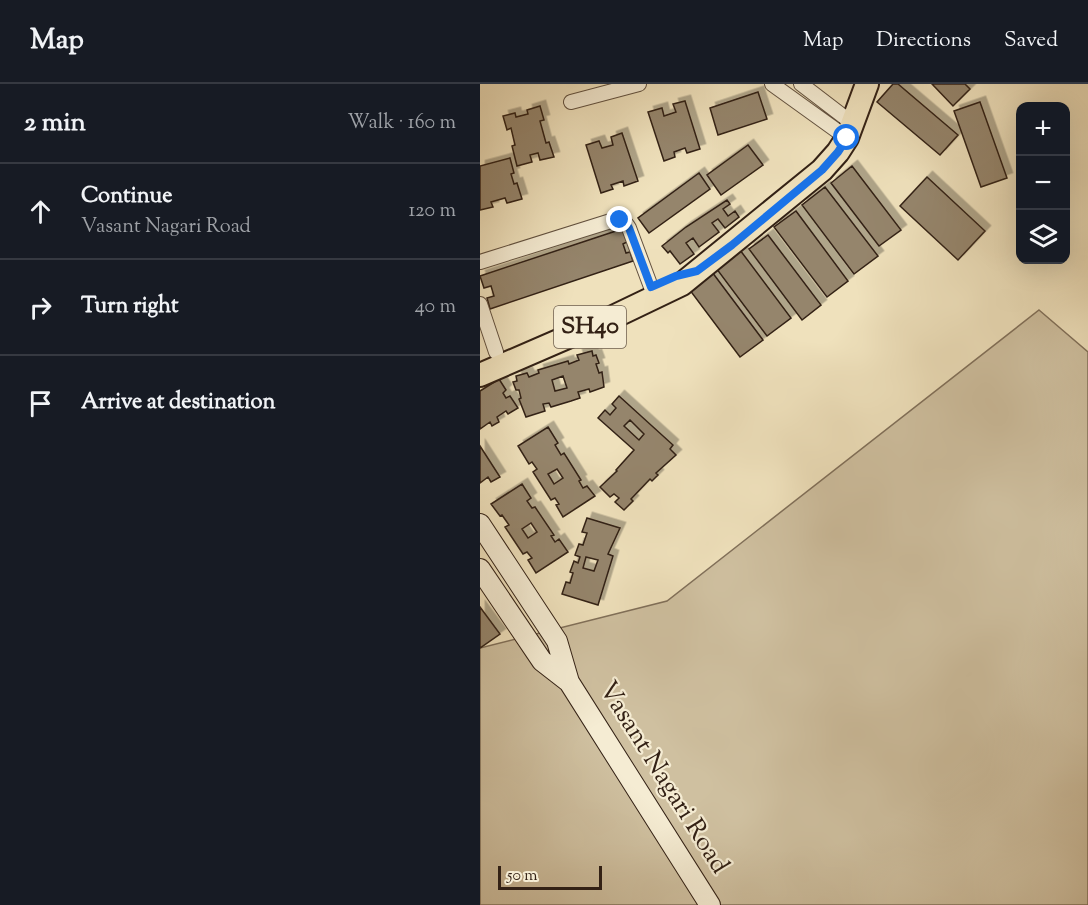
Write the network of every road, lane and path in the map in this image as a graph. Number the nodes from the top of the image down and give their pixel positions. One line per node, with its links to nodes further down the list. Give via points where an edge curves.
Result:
1 (639, 84): 5 (street)
2 (772, 84): 6 (street)
3 (801, 84): 6 (street)
4 (867, 84): 6 (main road, SH40)
5 (572, 102)
6 (850, 131): 8 (main road, SH40, via 822,170)
7 (480, 262): 9 (street, via 620,220 629,228)
8 (697, 271): 9 (main road, SH40); 12 (main road, SH40, via 682,284)
9 (651, 287): 11 (main road, SH40)
10 (480, 304): 11 (street)
11 (488, 355)
12 (480, 375)
13 (480, 524): 15 (main road, Vasant Nagari Road, via 557,641)
14 (480, 569): 15 (main road, Vasant Nagari Road, via 543,661)
15 (569, 682): 16 (main road, Vasant Nagari Road)
16 (710, 905)

